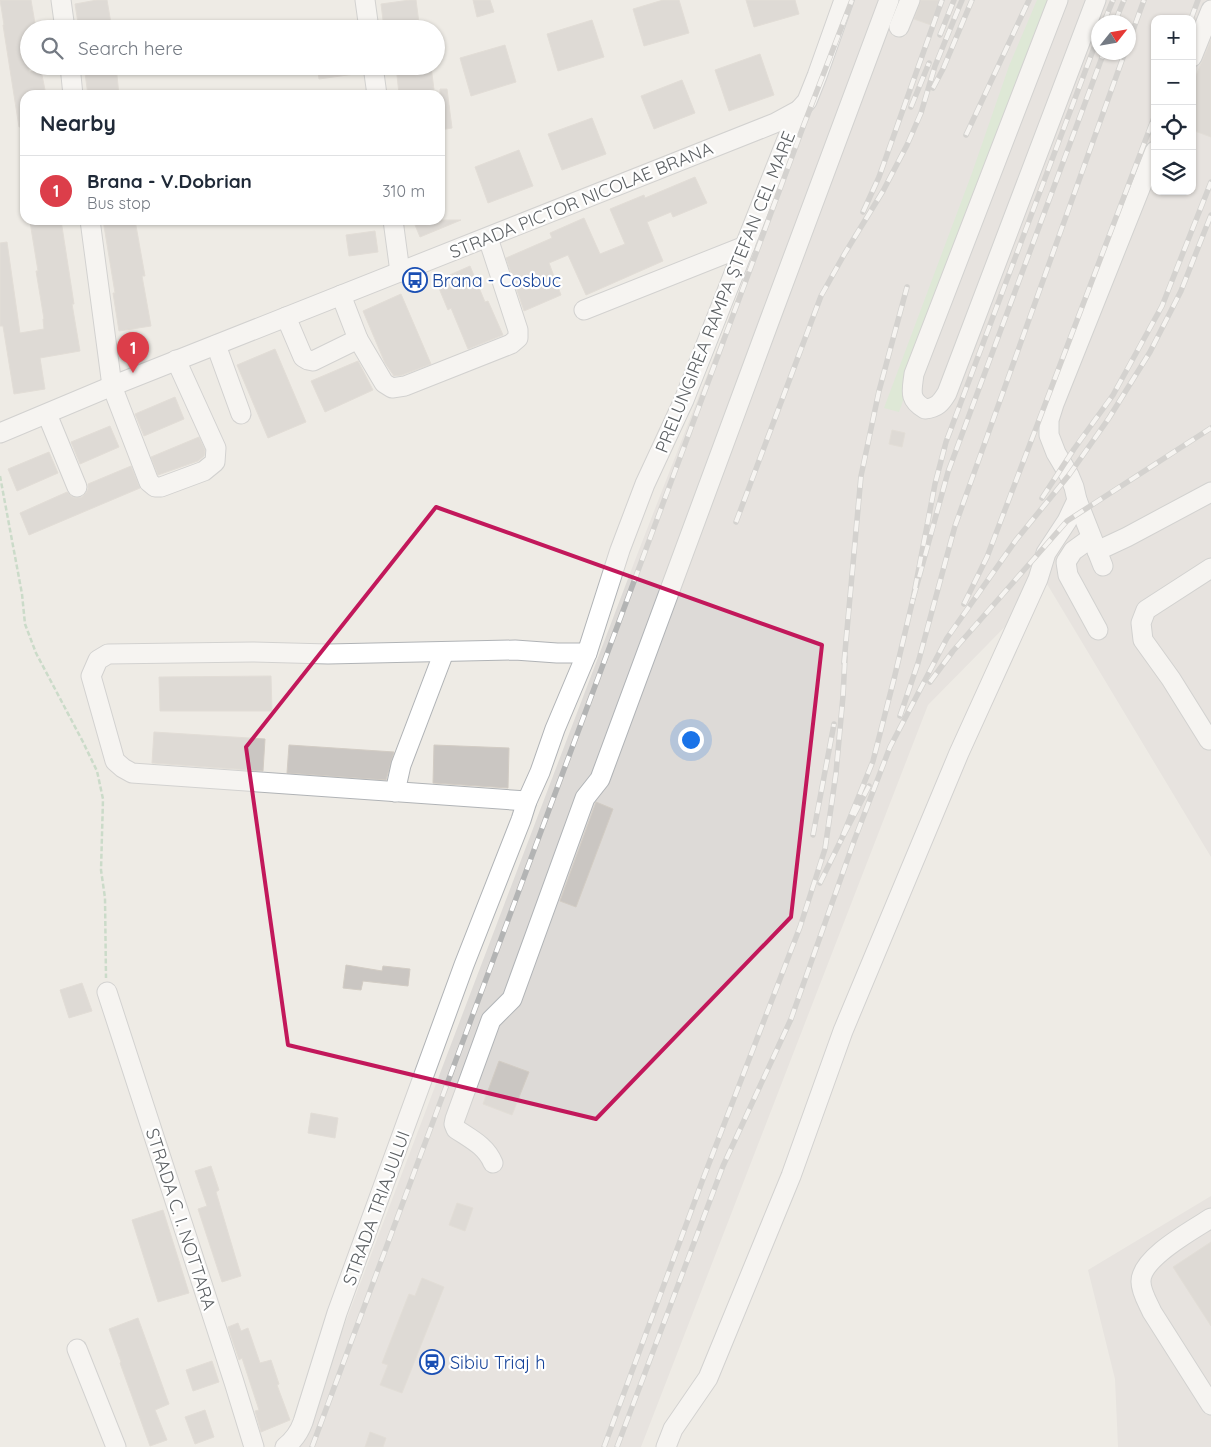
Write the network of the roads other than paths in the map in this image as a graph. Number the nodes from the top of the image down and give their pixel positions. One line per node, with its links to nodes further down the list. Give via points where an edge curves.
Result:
1 (61, 0): 9 (street)
2 (365, 0): 10 (street)
3 (844, 0): 17 (street, PRELUNGIREA RAMPA ȘTEFAN CEL MARE, via 807,101)
4 (890, 0): 46 (street, via 600,779 585,798 512,998 491,1020 454,1119 456,1129 484,1148)
5 (910, 0): 11 (street)
6 (1058, 0): 7 (street, via 914,374 912,398 924,409 934,408 948,392)
7 (1096, 0)
8 (1211, 10): 12 (street)
9 (64, 20)
10 (368, 20)
11 (900, 27)
12 (1196, 47)
13 (71, 75): 15 (street)
14 (374, 75): 16 (street)
15 (73, 90)
16 (376, 90)
17 (799, 110): 21 (street, STRADA PICTOR NICOLAE BRANA, via 775,123); 22 (street, PRELUNGIREA RAMPA ȘTEFAN CEL MARE)
18 (1151, 161): 36 (street, via 1049,420 1049,435 1069,475)
19 (91, 225): 30 (street)
20 (394, 225): 23 (street)
21 (488, 238): 23 (street, STRADA PICTOR NICOLAE BRANA); 27 (street, via 518,330 518,338 511,344 405,386 392,388 384,383)
22 (745, 246): 25 (street); 41 (street, PRELUNGIREA RAMPA ȘTEFAN CEL MARE, via 684,400 645,484)
23 (400, 272): 24 (street, STRADA PICTOR NICOLAE BRANA)
24 (341, 295): 26 (street, STRADA PICTOR NICOLAE BRANA); 27 (street)
25 (584, 310)
26 (286, 317): 27 (street, via 303,357 308,360 313,361); 28 (street, STRADA PICTOR NICOLAE BRANA)
27 (358, 339)
28 (216, 345): 29 (street, STRADA PICTOR NICOLAE BRANA); 32 (street)
29 (176, 360): 30 (street, STRADA PICTOR NICOLAE BRANA); 30 (street, via 216,448 215,462 204,471 161,487 149,482)
30 (112, 386): 31 (street, STRADA PICTOR NICOLAE BRANA)
31 (47, 414): 33 (street, STRADA PICTOR NICOLAE BRANA); 34 (street)
32 (241, 414)
33 (0, 433)
34 (77, 487)
35 (1211, 492): 37 (street)
36 (1077, 500): 37 (street); 53 (street, via 1046,553 1038,580 959,753 846,1022 791,1176 708,1378 673,1429)
37 (1097, 552): 39 (street, via 1073,551 1066,562 1068,575)
38 (1211, 568): 42 (street, via 1146,610 1141,623 1143,640)
39 (1098, 630)
40 (444, 652): 41 (street); 43 (street, via 401,765); 43 (street, via 108,654 98,660 91,676 115,761 132,773)
41 (587, 653): 44 (street, PRELUNGIREA RAMPA ȘTEFAN CEL MARE)
42 (1209, 740)
43 (395, 792): 44 (street)
44 (527, 801): 52 (street, STRADA TRIAJULUI, via 335,1320 299,1433)
45 (106, 992): 51 (street, STRADA C. I. NOTTARA)
46 (493, 1163)
47 (1211, 1218): 49 (street, via 1153,1258 1141,1282 1152,1312)
48 (77, 1350): 50 (street)
49 (1211, 1405)
50 (116, 1447)
51 (254, 1447)
52 (284, 1447)
53 (666, 1447)

